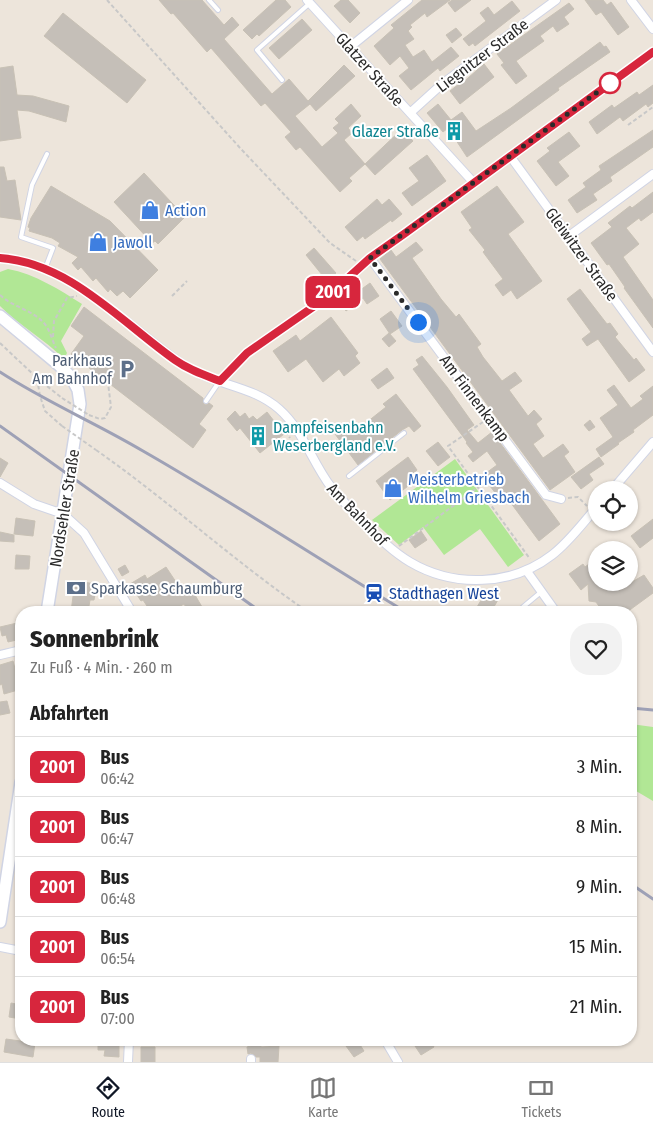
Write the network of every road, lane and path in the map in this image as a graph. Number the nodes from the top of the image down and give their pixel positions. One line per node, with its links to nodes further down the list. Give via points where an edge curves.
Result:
1 (107, 0): 22 (path, via 330,243)
2 (209, 0): 7 (lane)
3 (408, 0): 9 (street)
4 (556, 0): 13 (street, Liegnitzer Straße, via 442,84)
5 (631, 0): 8 (street)
6 (309, 2): 9 (street, Glatzer Straße); 11 (lane, via 257,50)
7 (218, 10)
8 (653, 29)
9 (350, 47): 13 (street, Glatzer Straße)
10 (653, 52): 16 (street)
11 (282, 80)
12 (653, 107): 14 (path)
13 (410, 113): 18 (street, Glatzer Straße)
14 (628, 125)
15 (47, 154): 23 (lane, via 32,185 21,237 54,248)
16 (510, 156): 18 (street); 19 (street, Gleiwitzer Straße)
17 (653, 174): 19 (street)
18 (474, 183): 21 (street)
19 (569, 236): 32 (street, Gleiwitzer Straße)
20 (0, 258): 23 (street, Am Bahnhof)
21 (370, 258): 22 (street); 37 (street, Am Finnenkamp)
22 (361, 266): 34 (street, via 326,298 247,353)
23 (45, 269): 25 (street, Am Bahnhof)
24 (187, 281): 27 (path)
25 (90, 294): 29 (path, via 67,298 54,321); 34 (street, Am Bahnhof, via 176,360 197,373)
26 (0, 296): 29 (path, via 31,313 44,324)
27 (172, 296)
28 (0, 316): 46 (main road, Nordsehler Straße, via 60,365 78,390 80,404)
29 (52, 338): 31 (path)
30 (0, 342): 33 (path)
31 (60, 352)
32 (653, 352)
33 (38, 378): 35 (path, bridge, via 62,398 100,419 105,418 111,407); 54 (path, bridge, via 45,411 62,426 123,468)
34 (220, 381): 36 (lane); 48 (street, Am Bahnhof, via 249,390 280,410 300,435 332,489)
35 (108, 383)
36 (206, 401)
37 (489, 417): 43 (path, via 448,446); 44 (street, Am Finnenkamp, via 546,495)
38 (404, 433): 40 (lane)
39 (653, 442): 41 (street)
40 (348, 476)
41 (620, 481)
42 (0, 484): 46 (street, via 34,504)
43 (477, 488): 48 (path); 49 (path)
44 (561, 499): 45 (path, via 578,496)
45 (588, 504)
46 (64, 514): 52 (main road, Nordsehler Straße); 53 (street, via 84,533)
47 (588, 518): 49 (street, Am Bahnhof, via 553,555)
48 (393, 550): 50 (street, Am Bahnhof, via 427,571 460,580 497,578)
49 (535, 566): 50 (street, Am Bahnhof)
50 (526, 570): 51 (street)
51 (541, 592): 55 (lane); 56 (street)
52 (48, 606)
53 (128, 606)
54 (300, 606)
55 (524, 606)
56 (552, 606)
57 (15, 651): 58 (street)
58 (0, 655)
59 (15, 811): 60 (main road)
60 (5, 860): 61 (main road)
61 (0, 922)
62 (0, 946): 63 (street)
63 (15, 950)
64 (129, 1046): 66 (street)
65 (389, 1046): 67 (street)
66 (128, 1062)
67 (398, 1062)

